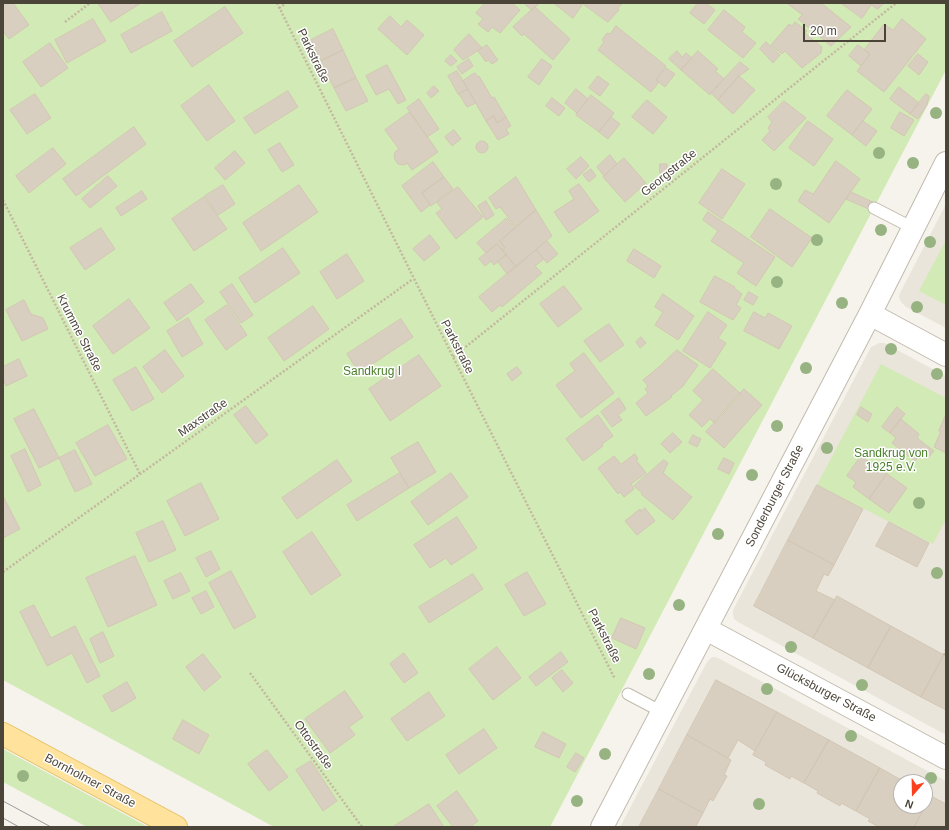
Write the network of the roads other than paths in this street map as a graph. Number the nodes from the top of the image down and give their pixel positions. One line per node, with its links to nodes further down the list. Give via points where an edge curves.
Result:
1 (946, 164): 3 (street, Sonderburger Straße)
2 (874, 208): 3 (lane)
3 (913, 228): 4 (street, Sonderburger Straße)
4 (870, 314): 5 (street); 6 (street, Sonderburger Straße)
5 (946, 355)
6 (706, 629): 8 (street, Sonderburger Straße); 10 (street, Glücksburger Straße)
7 (628, 694): 8 (lane)
8 (662, 712): 12 (street, Sonderburger Straße)
9 (3, 734): 11 (main road, Bornholmer Straße)
10 (946, 758)
11 (176, 827)
12 (602, 827)

